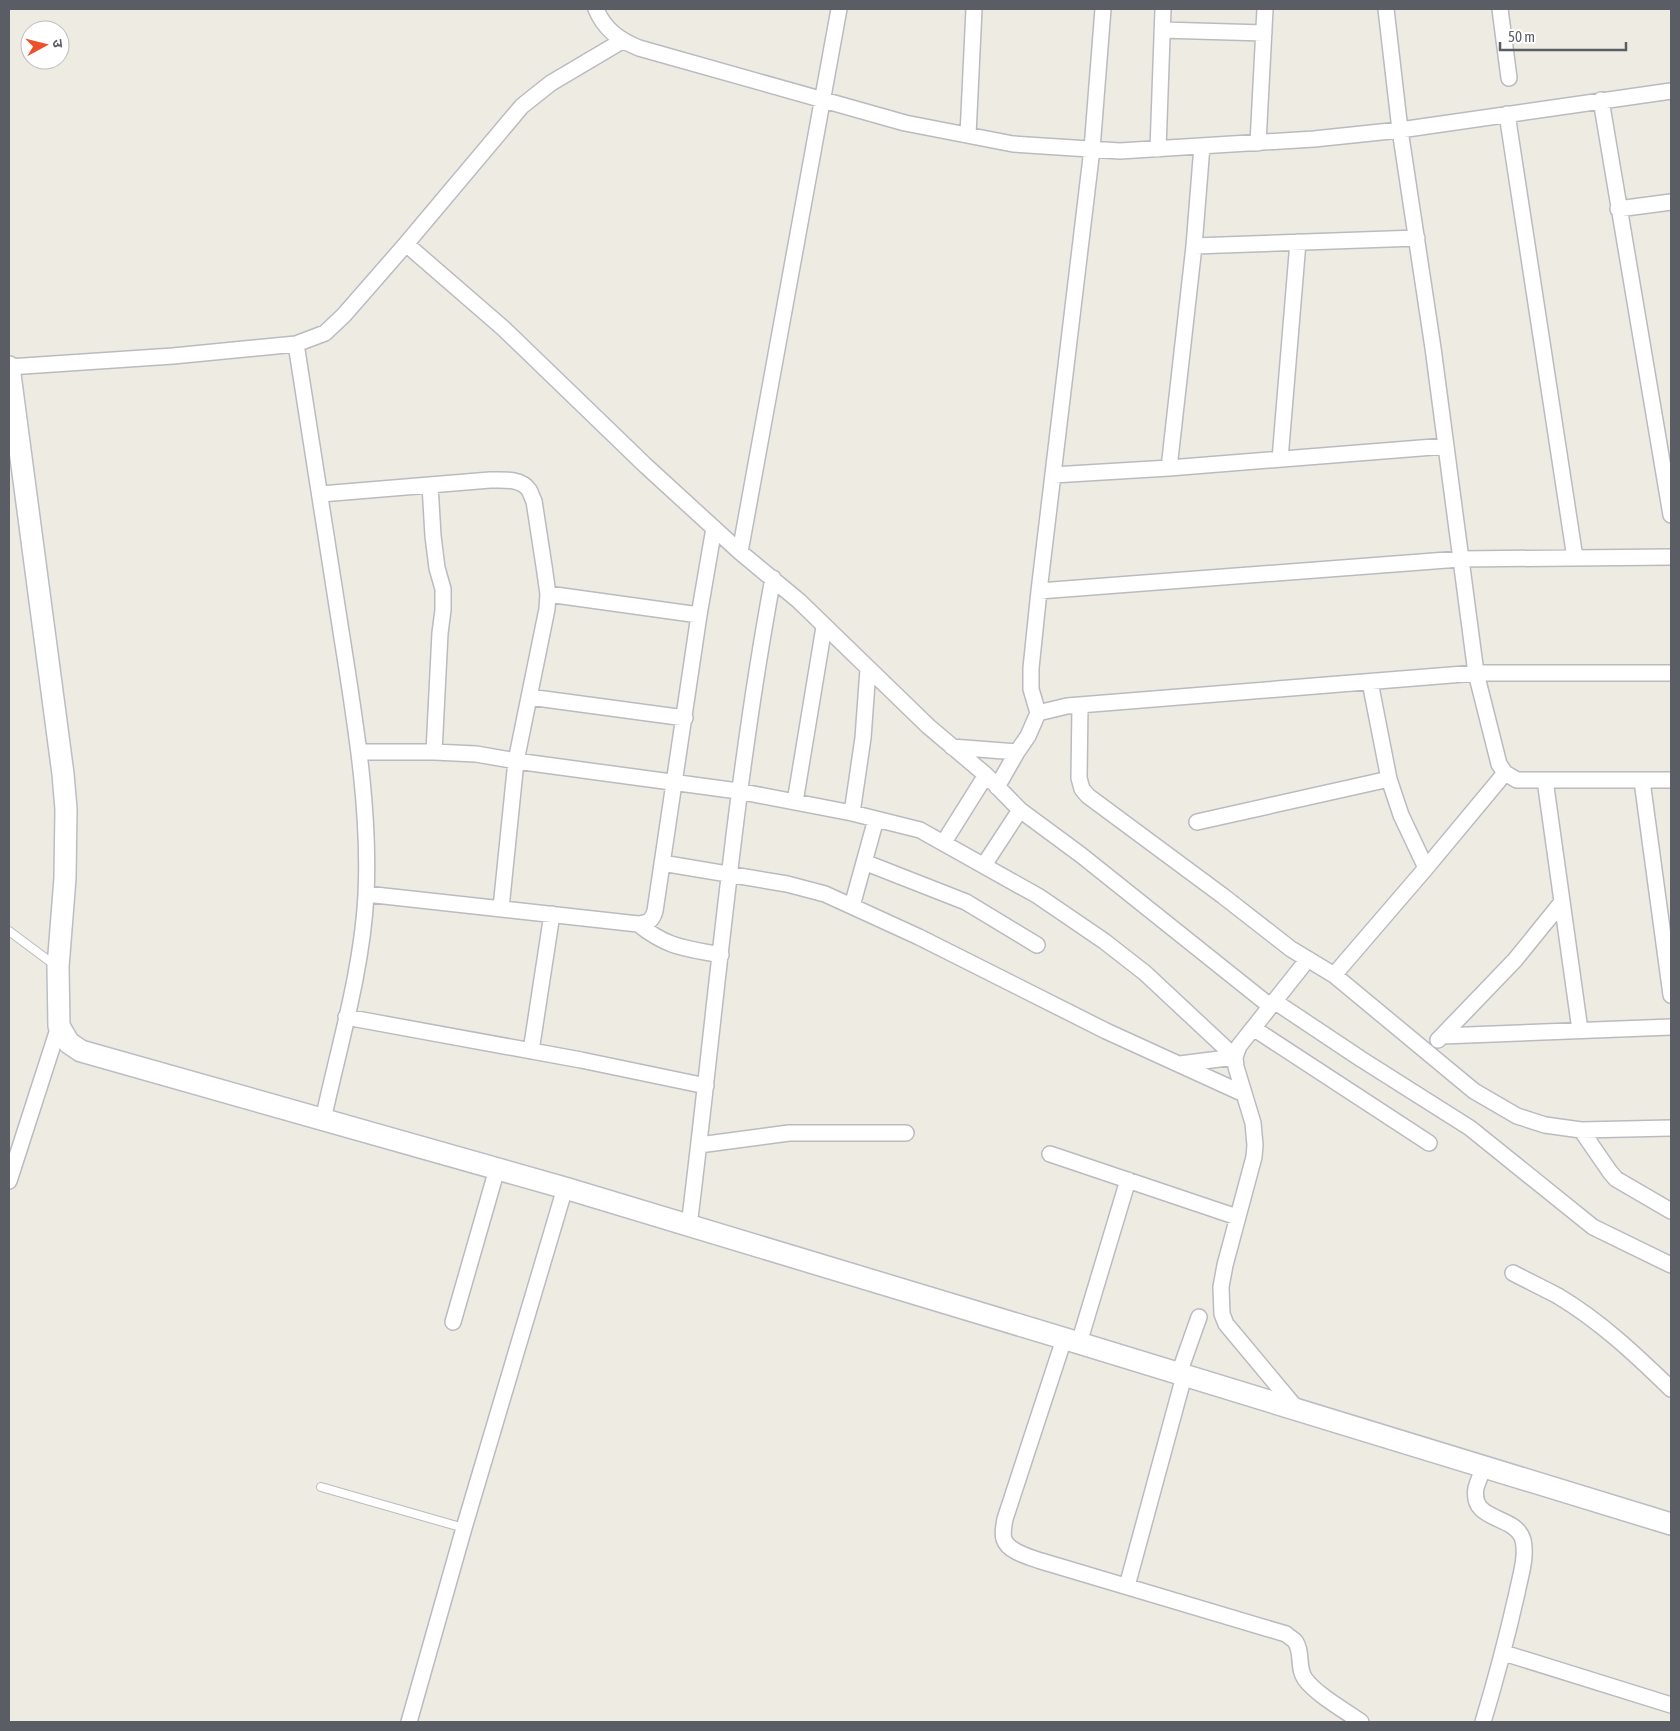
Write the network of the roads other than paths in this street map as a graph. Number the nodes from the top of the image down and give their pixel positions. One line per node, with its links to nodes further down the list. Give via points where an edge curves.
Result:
1 (596, 9): 11 (street, via 609,31)
2 (839, 9): 15 (street)
3 (974, 9): 18 (street)
4 (1103, 9): 21 (street)
5 (1163, 9): 9 (street)
6 (1265, 9): 10 (street)
7 (1386, 9): 17 (street)
8 (1500, 9): 12 (street)
9 (1162, 30): 10 (street); 22 (street)
10 (1264, 33): 19 (street)
11 (622, 41): 15 (street); 27 (street, via 551,82 522,106)
12 (1509, 78)
13 (1671, 91): 14 (street)
14 (1601, 100): 16 (street); 24 (street)
15 (822, 101): 18 (street, via 905,124); 40 (street)
16 (1506, 114): 17 (street); 42 (street)
17 (1400, 130): 19 (street); 25 (street)
18 (968, 135): 21 (street, via 1013,144)
19 (1258, 143): 20 (street)
20 (1202, 146): 22 (street); 28 (street)
21 (1092, 149): 22 (street); 35 (street)
22 (1158, 149)
23 (1671, 202): 24 (street)
24 (1618, 209): 32 (street)
25 (1417, 238): 26 (street); 31 (street)
26 (1298, 242): 28 (street); 33 (street)
27 (406, 244): 29 (street, via 325,333); 39 (street, via 503,328)
28 (1194, 246): 34 (street)
29 (296, 344): 30 (street); 37 (street)
30 (9, 367): 92 (street, via 64,782 65,878)
31 (1446, 446): 33 (street); 43 (street)
32 (1666, 453): 38 (street)
33 (1280, 459): 34 (street)
34 (1169, 468): 35 (street)
35 (1053, 475): 45 (street)
36 (430, 485): 37 (street); 46 (street, via 510,480 530,490); 59 (street, via 433,536 443,589)
37 (321, 494): 58 (street)
38 (1671, 515)
39 (714, 528): 40 (street); 47 (street)
40 (740, 552): 44 (street)
41 (1671, 556): 42 (street)
42 (1575, 558): 43 (street)
43 (1460, 559): 45 (street); 51 (street)
44 (773, 578): 48 (street); 70 (street)
45 (1039, 591): 55 (street, via 1031,668 1031,689)
46 (548, 594): 47 (street); 53 (street)
47 (699, 615): 56 (street)
48 (824, 627): 49 (street); 71 (street)
49 (868, 669): 57 (street); 73 (street, via 863,738)
50 (1671, 673): 51 (street)
51 (1476, 674): 52 (street); 62 (street, via 1495,751)
52 (1370, 682): 54 (street); 64 (street)
53 (529, 697): 56 (street); 61 (street)
54 (1080, 705): 55 (street); 91 (street, via 1080,778 1082,789 1088,796)
55 (1038, 713): 60 (street)
56 (685, 718): 68 (street)
57 (952, 747): 60 (street); 63 (street)
58 (359, 752): 59 (street); 82 (street, via 366,842)
59 (434, 752): 61 (street, via 476,754)
60 (1017, 752): 69 (street)
61 (516, 761): 68 (street); 85 (street)
62 (1505, 773): 65 (street, via 1517,780); 80 (street)
63 (986, 775): 69 (street); 76 (street)
64 (1389, 779): 75 (street); 80 (street, via 1401,815)
65 (1545, 780): 67 (street); 83 (street)
66 (1671, 780): 67 (street)
67 (1642, 781): 94 (street)
68 (674, 782): 70 (street); 78 (street)
69 (997, 787): 72 (street)
70 (738, 792): 71 (street); 81 (street)
71 (795, 802): 73 (street)
72 (1020, 810): 79 (street); 95 (street)
73 (852, 813): 74 (street)
74 (876, 818): 76 (street, via 920,830); 77 (street)
75 (1197, 822)
76 (944, 842): 79 (street)
77 (864, 862): 84 (street); 89 (street, via 966,902)
78 (662, 863): 81 (street); 87 (street, via 652,919)
79 (984, 865): 104 (street, via 1038,896 1104,941 1145,973)
80 (1426, 868): 93 (street)
81 (729, 873): 84 (street, via 788,884 825,894); 90 (street)
82 (366, 894): 85 (street); 96 (street, via 363,934)
83 (1562, 902): 100 (street); 101 (street, via 1515,960)
84 (852, 906): 105 (street)
85 (501, 908): 86 (street)
86 (552, 914): 87 (street); 102 (street)
87 (638, 924): 90 (street, via 665,942)
88 (9, 931): 92 (lane)
89 (1037, 945)
90 (721, 955): 106 (street)
91 (1308, 959): 93 (street); 95 (street)
92 (58, 967): 97 (street)
93 (1334, 976): 103 (street)
94 (1671, 995)
95 (1272, 1003): 99 (street); 122 (street, via 1470,1128 1593,1227)
96 (346, 1017): 102 (street); 108 (street)
97 (59, 1026): 108 (street, via 69,1043 81,1051); 117 (street)
98 (1671, 1026): 100 (street)
99 (1253, 1028): 104 (street); 112 (street)
100 (1580, 1030): 101 (street)
101 (1442, 1036): 103 (street)
102 (531, 1051): 106 (street)
103 (1427, 1052): 110 (street, via 1474,1091 1517,1116 1545,1125)
104 (1235, 1057): 105 (street); 107 (street)
105 (1179, 1064): 107 (street)
106 (706, 1086): 113 (street)
107 (1244, 1094): 120 (street, via 1253,1123 1255,1144)
108 (323, 1120): 115 (street)
109 (1671, 1128): 110 (street)
110 (1581, 1130): 119 (street, via 1616,1179)
111 (906, 1133): 113 (street, via 789,1133)
112 (1429, 1143)
113 (699, 1144): 121 (street)
114 (1050, 1154): 116 (street)
115 (497, 1169): 118 (street); 125 (street)
116 (1128, 1180): 120 (street); 126 (street)
117 (9, 1181)
118 (565, 1188): 121 (street); 133 (street)
119 (1671, 1211)
120 (1237, 1217): 129 (street, via 1221,1287 1222,1314 1226,1324)
121 (689, 1226): 126 (street)
122 (1671, 1265)
123 (1513, 1273): 128 (street, via 1558,1296 1593,1321 1632,1351)
124 (1199, 1317): 127 (street, via 1182,1365)
125 (453, 1322)
126 (1071, 1341): 127 (street); 134 (street, via 1005,1519 1004,1540 1026,1555)
127 (1184, 1376): 129 (street); 134 (street)
128 (1671, 1389)
129 (1298, 1410): 130 (street)
130 (1484, 1466): 132 (street); 135 (street, via 1476,1489 1476,1500 1481,1510 1512,1526 1523,1540 1521,1575)
131 (321, 1487): 133 (lane)
132 (1671, 1524)
133 (464, 1528): 137 (street)
134 (1127, 1586): 138 (street, via 1286,1634 1295,1641 1300,1668 1307,1682)
135 (1504, 1653): 136 (street); 139 (street)
136 (1671, 1705)
137 (409, 1722)
138 (1361, 1722)
139 (1482, 1722)

